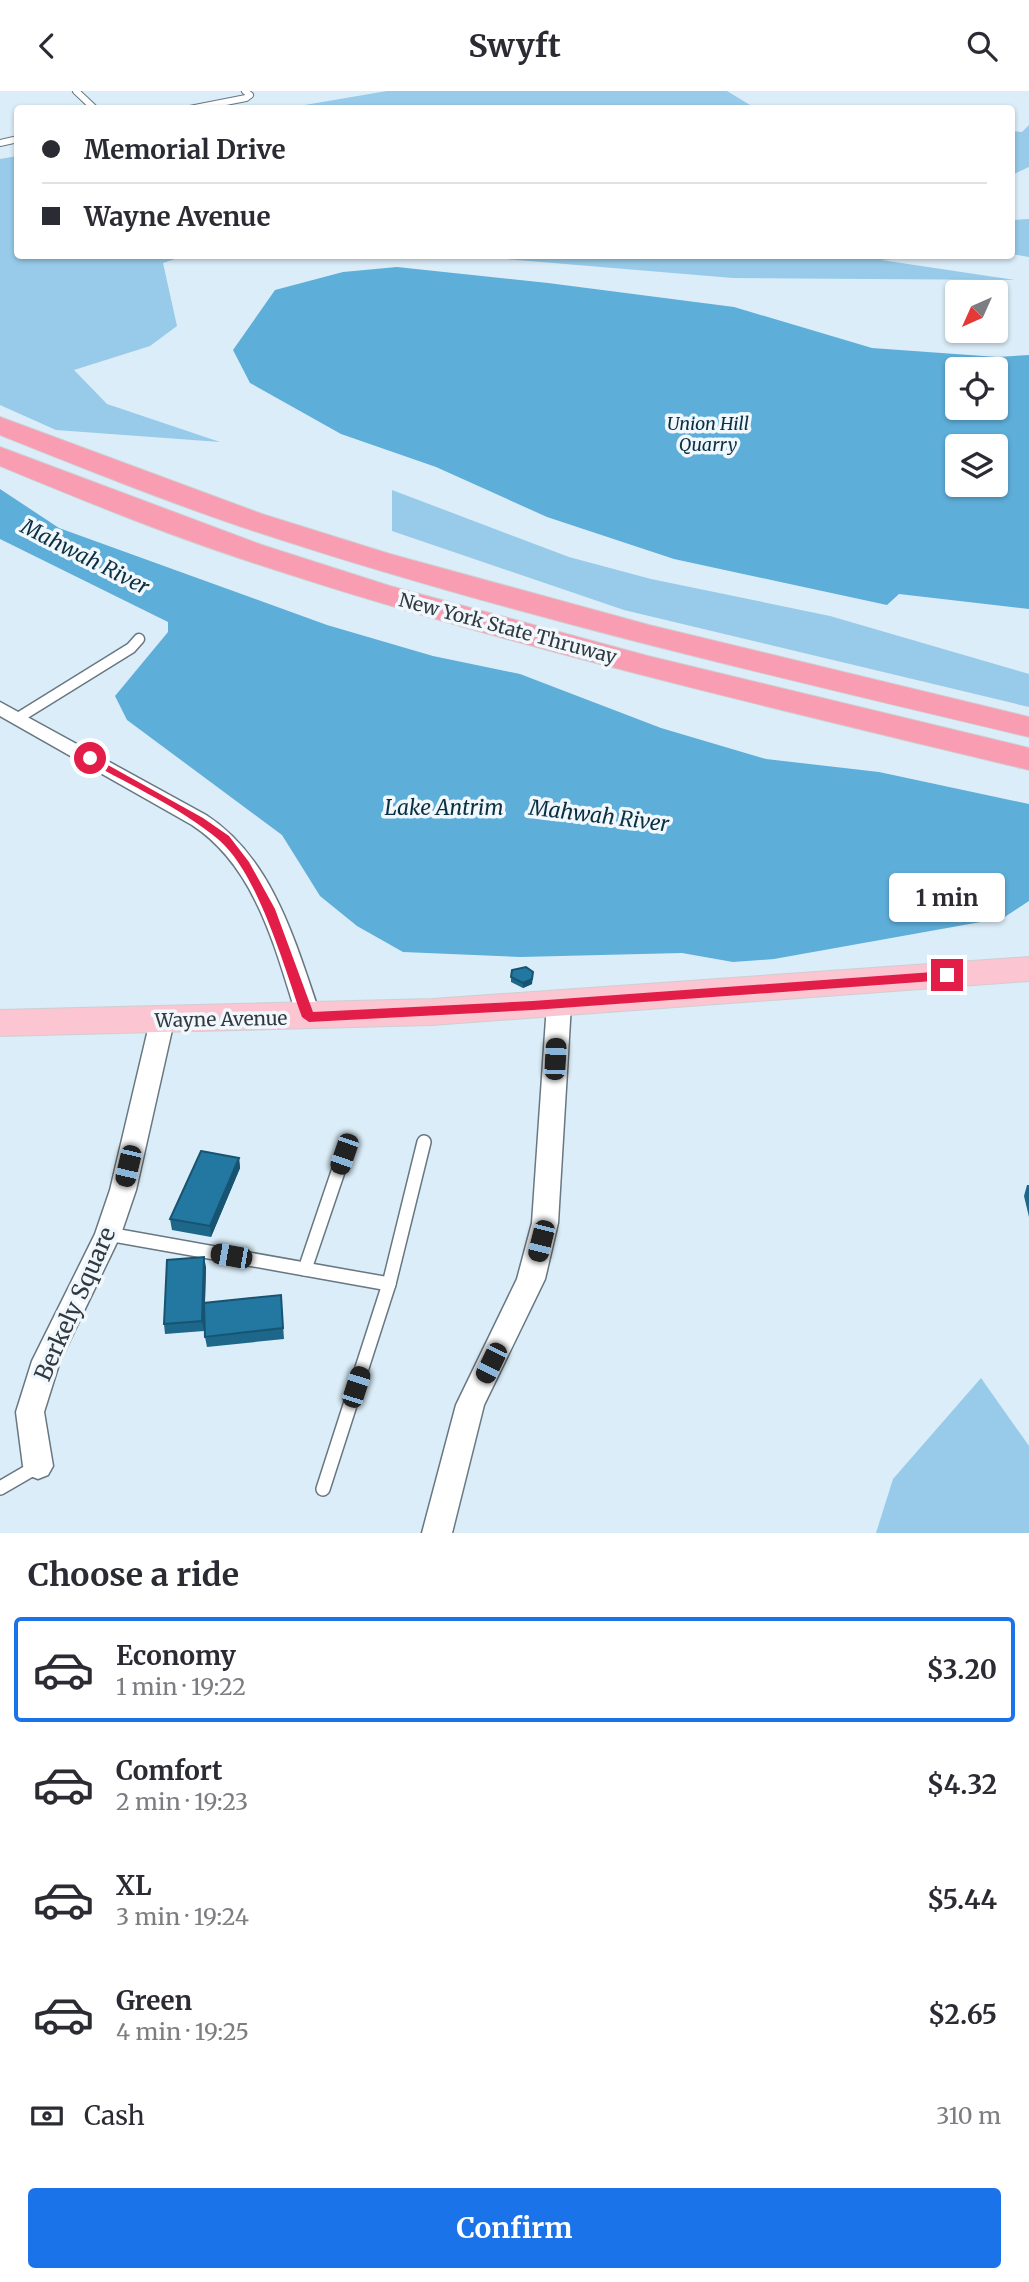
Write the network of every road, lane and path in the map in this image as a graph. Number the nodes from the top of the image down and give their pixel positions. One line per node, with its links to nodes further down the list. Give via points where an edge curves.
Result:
1 (77, 91): 2 (lane); 4 (lane)
2 (90, 91)
3 (245, 91): 5 (lane, via 250,95 246,99)
4 (91, 105)
5 (212, 105)
6 (0, 425): 10 (highway, New York State Thruway, via 184,498 423,575 611,626)
7 (0, 456): 11 (highway, New York State Thruway, via 154,517 399,598 630,661)
8 (139, 639): 9 (lane, via 131,648)
9 (9, 713): 14 (street, via 225,839 269,909)
10 (1029, 727)
11 (1029, 759)
12 (1029, 969): 13 (main road, Wayne Avenue)
13 (559, 1004): 14 (main road, Wayne Avenue); 25 (street, via 545,1223 531,1279 470,1405)
14 (309, 1017): 15 (main road, Wayne Avenue)
15 (162, 1021): 16 (main road, Wayne Avenue); 19 (street, Berkely Square)
16 (0, 1023)
17 (424, 1142): 21 (lane)
18 (344, 1154): 20 (lane)
19 (108, 1234): 20 (lane); 22 (street, Berkely Square, via 46,1361 30,1412)
20 (305, 1269): 21 (lane)
21 (389, 1284): 24 (lane)
22 (38, 1466): 23 (lane)
23 (0, 1488)
24 (323, 1489)
25 (437, 1533)

